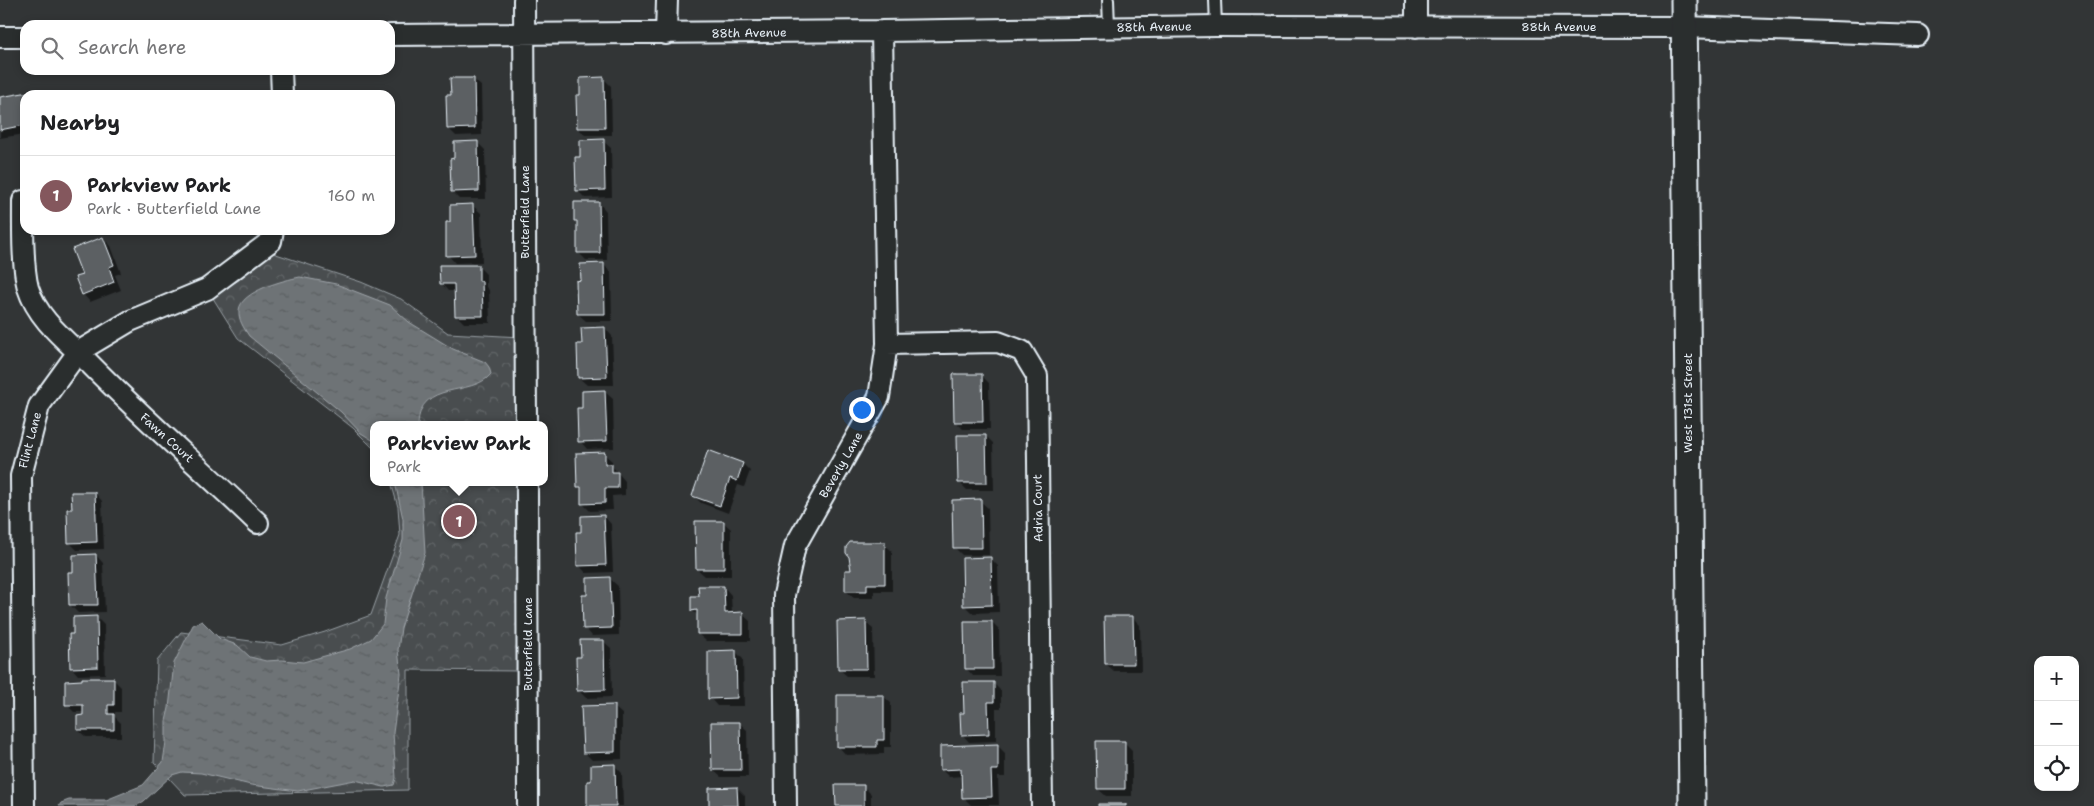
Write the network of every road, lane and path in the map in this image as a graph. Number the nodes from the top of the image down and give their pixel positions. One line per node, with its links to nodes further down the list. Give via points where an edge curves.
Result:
1 (524, 0): 12 (street, Butterfield Lane)
2 (667, 0): 13 (street)
3 (1108, 0): 8 (lane)
4 (1216, 0): 7 (lane)
5 (1416, 0): 9 (street)
6 (1684, 0): 10 (street, West 131st Street)
7 (1216, 26): 8 (street, 88th Avenue); 9 (street, 88th Avenue)
8 (1109, 27): 11 (street, 88th Avenue)
9 (1416, 27): 10 (street, 88th Avenue)
10 (1684, 27): 15 (street, 88th Avenue); 31 (street, West 131st Street)
11 (882, 31): 13 (street, 88th Avenue); 22 (street, Beverly Lane)
12 (524, 34): 13 (street, 88th Avenue); 14 (street, 88th Avenue); 24 (street, Butterfield Lane)
13 (666, 34)
14 (395, 35)
15 (1918, 35)
16 (0, 37): 17 (street)
17 (20, 37)
18 (281, 75): 19 (street)
19 (282, 90)
20 (23, 235): 23 (street, Fawn Court, via 28,288 43,318)
21 (272, 235): 23 (street, Flint Lane, via 271,241 207,289 130,321)
22 (887, 344): 29 (street, Beverly Lane, via 879,397 795,546 787,577 784,595); 30 (street, Adria Court, via 998,342 1022,351 1037,376)
23 (78, 352): 26 (street, Fawn Court); 27 (street, Flint Lane, via 39,406 21,476)
24 (526, 421)
25 (527, 486): 28 (street, Butterfield Lane)
26 (258, 523)
27 (24, 806)
28 (528, 806)
29 (786, 806)
30 (1042, 806)
31 (1692, 806)

